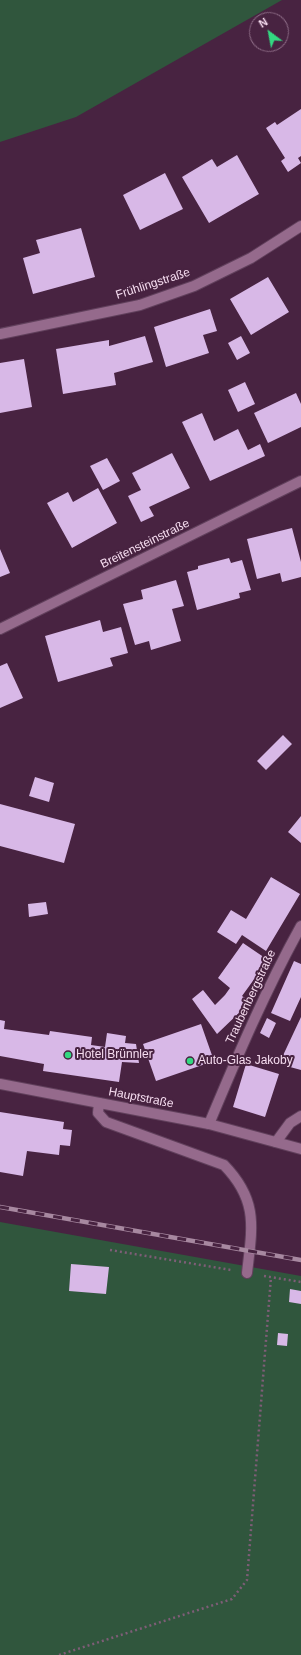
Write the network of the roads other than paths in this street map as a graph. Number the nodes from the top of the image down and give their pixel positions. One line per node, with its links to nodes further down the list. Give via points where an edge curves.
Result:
1 (301, 226): 2 (street, Frühlingstraße, via 244,261 194,286 147,302)
2 (0, 334)
3 (301, 481): 4 (street, Breitensteinstraße)
4 (0, 629)
5 (301, 926): 9 (street, Traubenbergstraße, via 279,965)
6 (0, 1084): 7 (street, Hauptstraße)
7 (99, 1103): 9 (street, Hauptstraße); 12 (street, via 98,1114 106,1122 224,1165 234,1175 249,1203 252,1224)
8 (301, 1116): 10 (street, via 290,1123)
9 (209, 1124): 10 (street, Hauptstraße)
10 (276, 1142): 11 (street, Hauptstraße)
11 (301, 1149)
12 (248, 1273)

